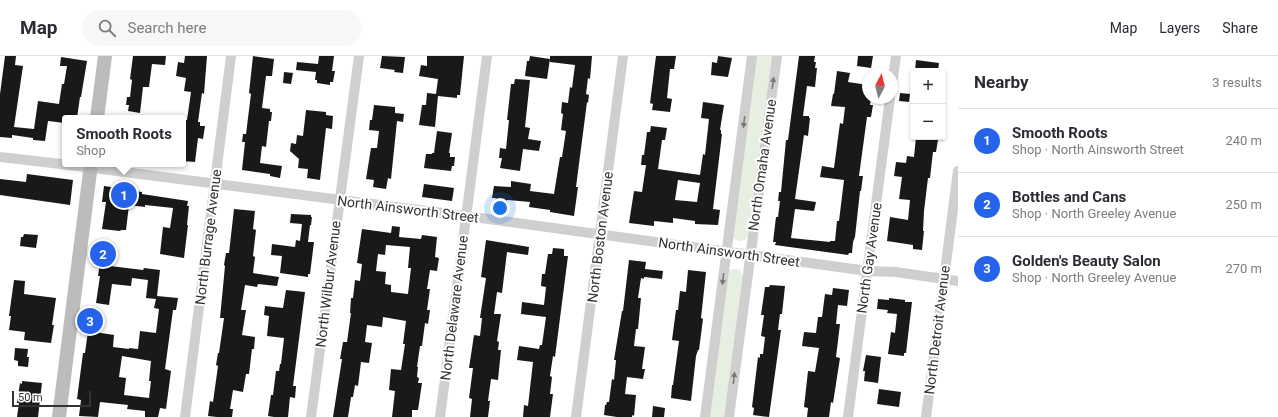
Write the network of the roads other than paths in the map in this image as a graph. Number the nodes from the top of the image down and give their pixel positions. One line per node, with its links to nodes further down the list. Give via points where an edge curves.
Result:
1 (105, 56): 11 (main road)
2 (231, 56): 17 (street, North Burrage Avenue)
3 (359, 56): 18 (street, North Wilbur Avenue)
4 (487, 56): 19 (street, North Delaware Avenue)
5 (623, 56): 20 (street, North Boston Avenue)
6 (752, 56): 21 (street, North Omaha Avenue, one-way to 21)
7 (776, 56): 22 (street, North Omaha Avenue, one-way to 7)
8 (896, 56): 9 (street)
9 (894, 68)
10 (889, 104): 23 (street, North Gay Avenue)
11 (97, 115)
12 (0, 157): 13 (street, North Ainsworth Street)
13 (62, 163)
14 (91, 167): 26 (main road)
15 (98, 167): 17 (street, North Ainsworth Street)
16 (958, 171): 24 (street, North Detroit Avenue)
17 (215, 184): 18 (street, North Ainsworth Street); 27 (street, North Burrage Avenue)
18 (339, 200): 19 (street, North Ainsworth Street); 28 (street, North Wilbur Avenue)
19 (466, 216): 20 (street, North Ainsworth Street); 29 (street, North Delaware Avenue)
20 (600, 234): 21 (street, North Ainsworth Street); 30 (street, North Boston Avenue)
21 (727, 252): 22 (street, North Ainsworth Street); 31 (street, North Omaha Avenue, one-way to 31)
22 (750, 255): 23 (street, North Ainsworth Street); 32 (street, North Omaha Avenue, one-way to 22)
23 (868, 271): 24 (street, North Ainsworth Street); 33 (street, North Gay Avenue)
24 (944, 279): 25 (street, North Ainsworth Street); 34 (street, North Detroit Avenue)
25 (958, 280)
26 (59, 417)
27 (185, 417)
28 (311, 417)
29 (440, 417)
30 (576, 417)
31 (705, 417)
32 (729, 417)
33 (848, 417)
34 (926, 417)

